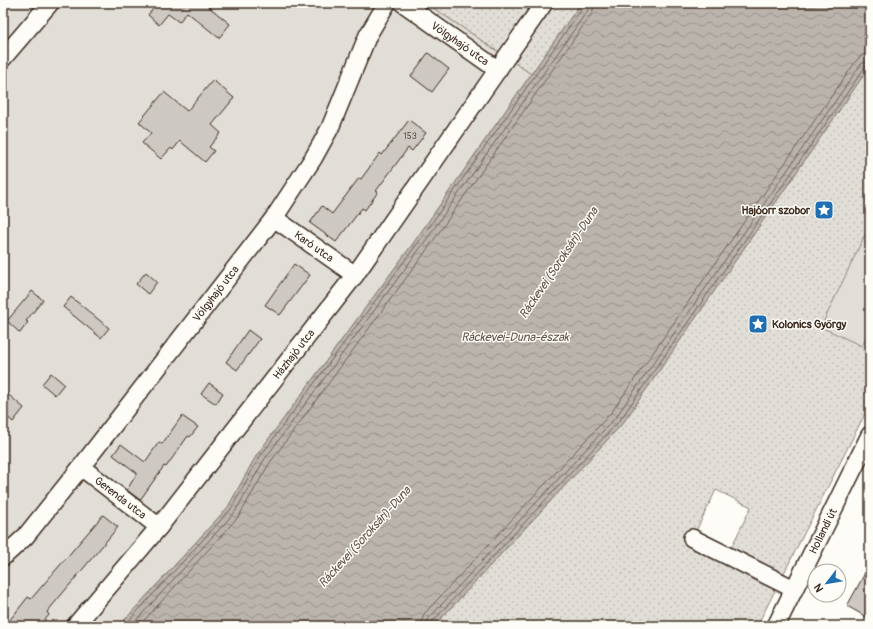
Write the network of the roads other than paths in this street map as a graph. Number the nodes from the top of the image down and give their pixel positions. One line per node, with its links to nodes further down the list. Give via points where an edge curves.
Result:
1 (50, 3): 5 (street)
2 (387, 3): 7 (street, Völgyhajó utca, via 368,35 327,134)
3 (403, 3): 6 (street, Völgyhajó utca)
4 (544, 3): 6 (street, Házhajó utca)
5 (3, 58)
6 (498, 70): 8 (street, Házhajó utca)
7 (274, 218): 8 (street, Karó utca); 10 (street, Völgyhajó utca)
8 (354, 275): 11 (street, Házhajó utca)
9 (870, 436): 14 (street, Hollandi út)
10 (81, 467): 11 (street, Gerenda utca); 13 (street, Völgyhajó utca, via 25,537)
11 (160, 528): 15 (street, Házhajó utca)
12 (692, 538): 14 (street)
13 (3, 557)
14 (794, 589): 16 (street, Hollandi út)
15 (75, 626)
16 (776, 626)

